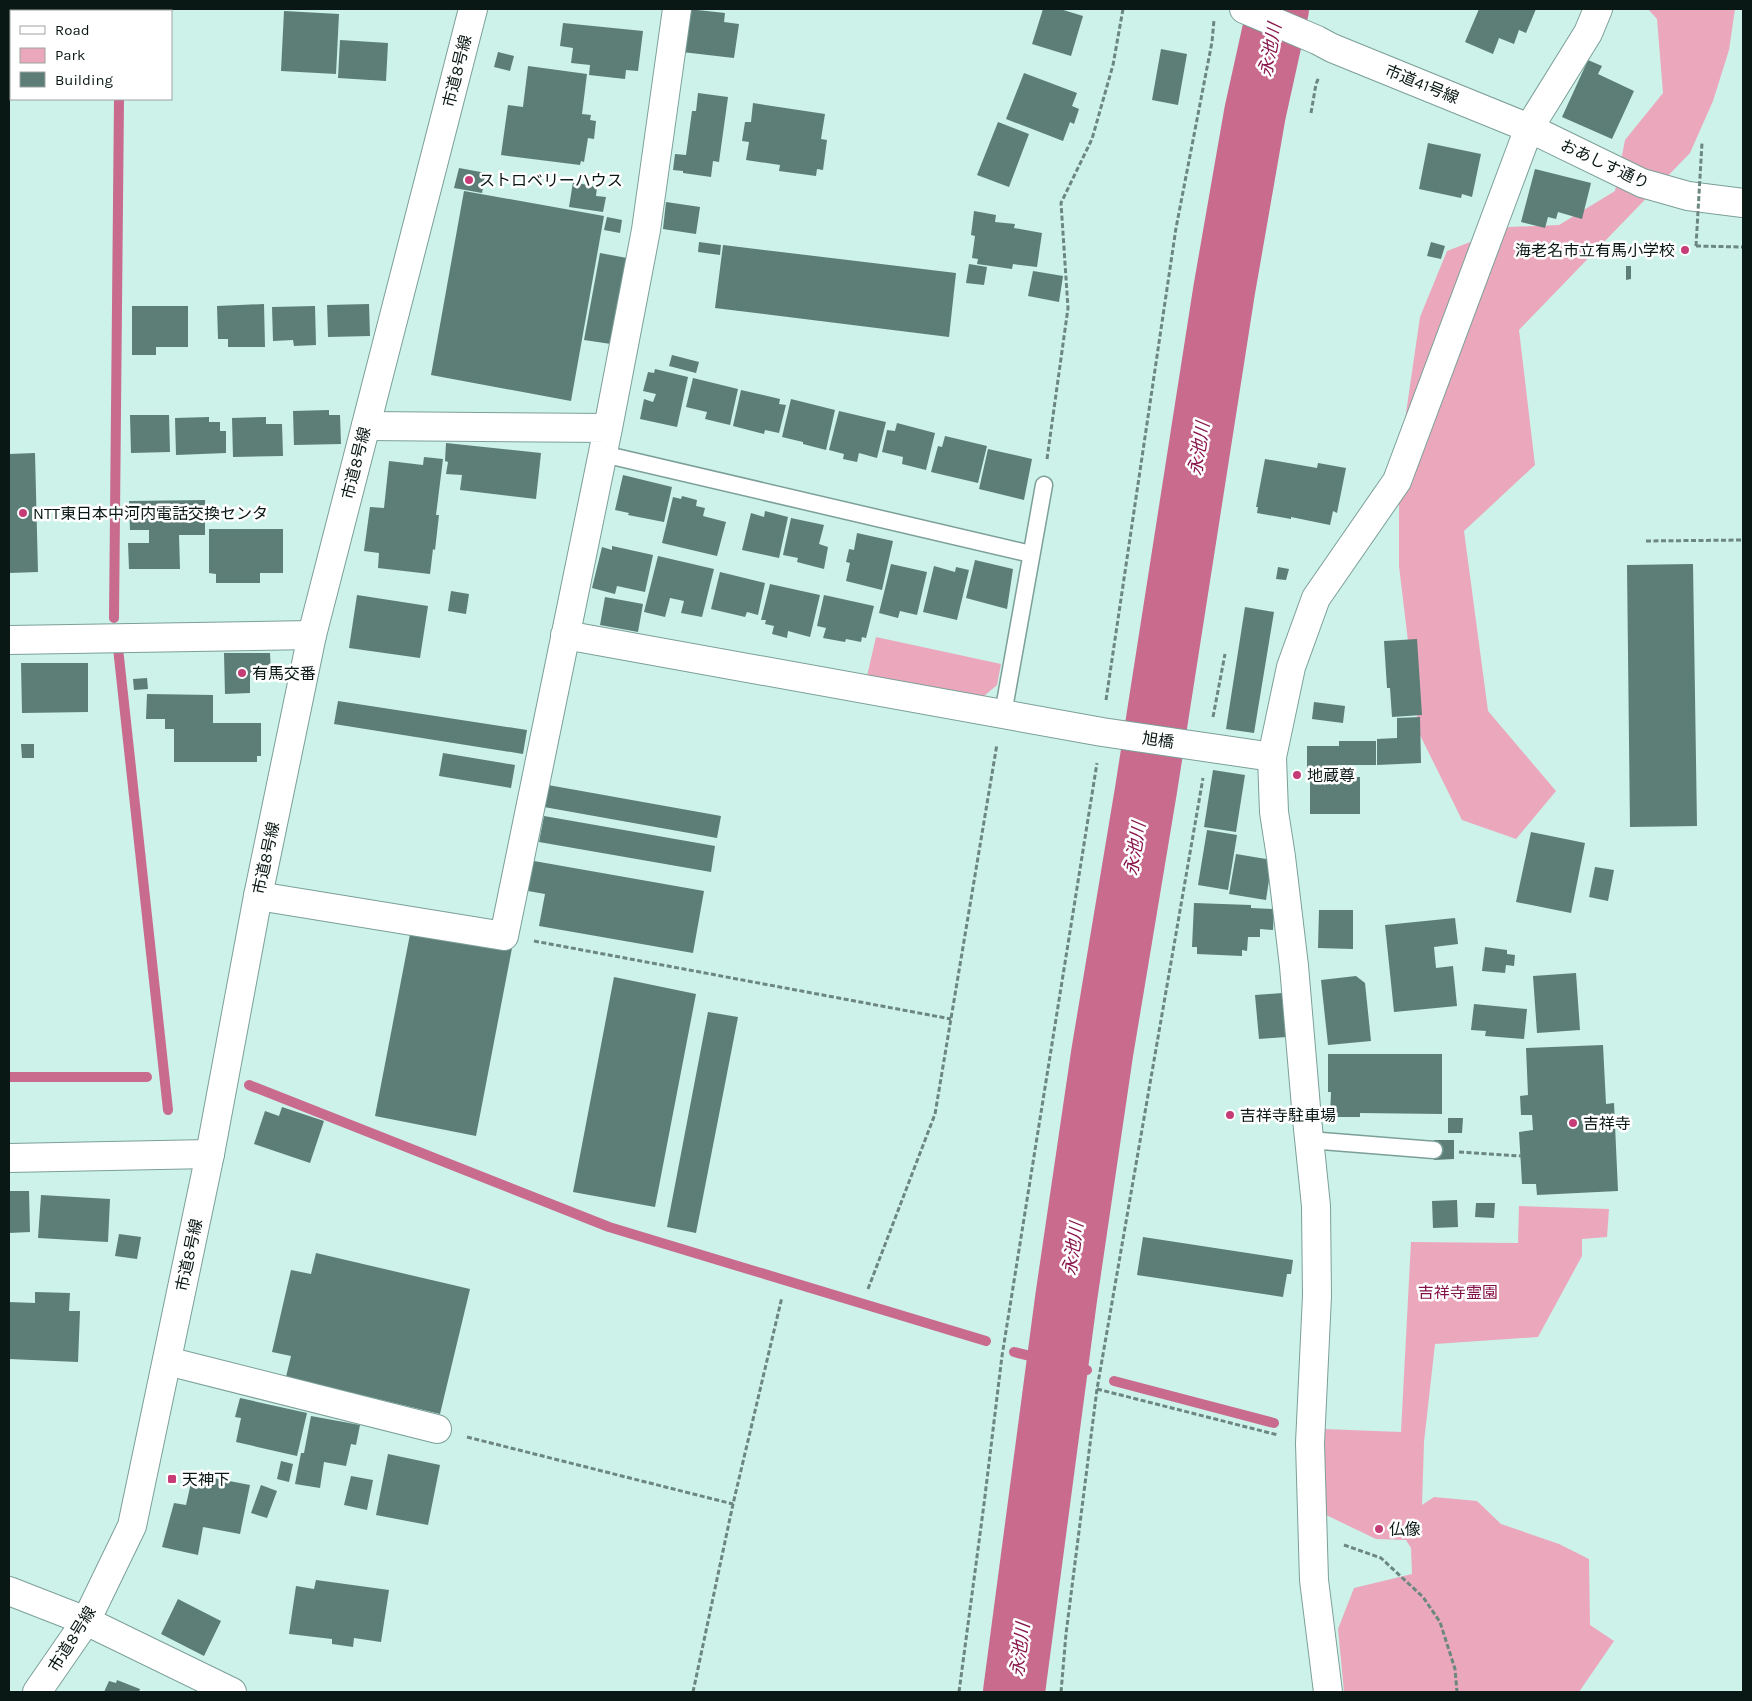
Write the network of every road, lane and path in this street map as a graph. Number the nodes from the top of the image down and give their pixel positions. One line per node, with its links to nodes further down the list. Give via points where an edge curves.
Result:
1 (68, 9): 7 (street)
2 (473, 9): 13 (street, 市道8号線)
3 (677, 9): 14 (street, via 646,230)
4 (1123, 9): 15 (path, via 1113,65 1092,139 1061,203 1068,308)
5 (1244, 9): 9 (street, 市道41号線)
6 (1598, 9): 9 (street, via 1588,33)
7 (43, 10)
8 (1214, 17): 24 (path, via 1176,228)
9 (1529, 128): 11 (street, おあしす通り, via 1642,183 1688,196); 26 (street, via 1397,481 1316,598 1290,667)
10 (1702, 143): 12 (path, bridge, via 1696,246)
11 (1743, 203)
12 (1743, 247)
13 (366, 426): 14 (street); 19 (street, 市道8号線)
14 (606, 441): 18 (lane); 20 (street)
15 (1044, 485): 18 (lane)
16 (1743, 540): 17 (path)
17 (1646, 542)
18 (1032, 554): 23 (lane)
19 (312, 635): 21 (street); 27 (street, 市道8号線)
20 (565, 635): 23 (street, 旭橋); 28 (street)
21 (9, 640)
22 (1225, 654): 25 (path)
23 (1002, 714): 24 (street, 旭橋); 29 (path)
24 (1109, 733): 25 (street, 旭橋); 49 (path, via 1002,1356)
25 (1204, 746): 26 (street, 旭橋); 39 (path)
26 (1272, 757): 30 (street, via 1274,812 1294,966)
27 (258, 896): 28 (street); 33 (street, 市道8号線)
28 (504, 936): 29 (path)
29 (951, 1019): 36 (path, via 932,1123)
30 (1309, 1140): 31 (lane); 41 (street, via 1316,1206 1317,1296)
31 (1434, 1150)
32 (1454, 1151): 34 (path)
33 (210, 1154): 35 (street); 38 (street, 市道8号線)
34 (1521, 1156)
35 (9, 1158)
36 (868, 1289)
37 (782, 1297): 42 (path)
38 (167, 1361): 40 (street); 45 (street, 市道8号線, via 132,1526)
39 (1097, 1389): 41 (path); 50 (path)
40 (437, 1430): 42 (path)
41 (1310, 1443): 43 (street)
42 (733, 1504): 48 (path)
43 (1313, 1533): 51 (street, via 1314,1580); 52 (path, via 1381,1558 1423,1597 1440,1622 1455,1670)
44 (9, 1591): 45 (street)
45 (86, 1621): 46 (street, 市道8号線); 47 (street)
46 (37, 1692)
47 (232, 1692)
48 (693, 1692)
49 (959, 1692)
50 (1061, 1692)
51 (1328, 1692)
52 (1457, 1692)

